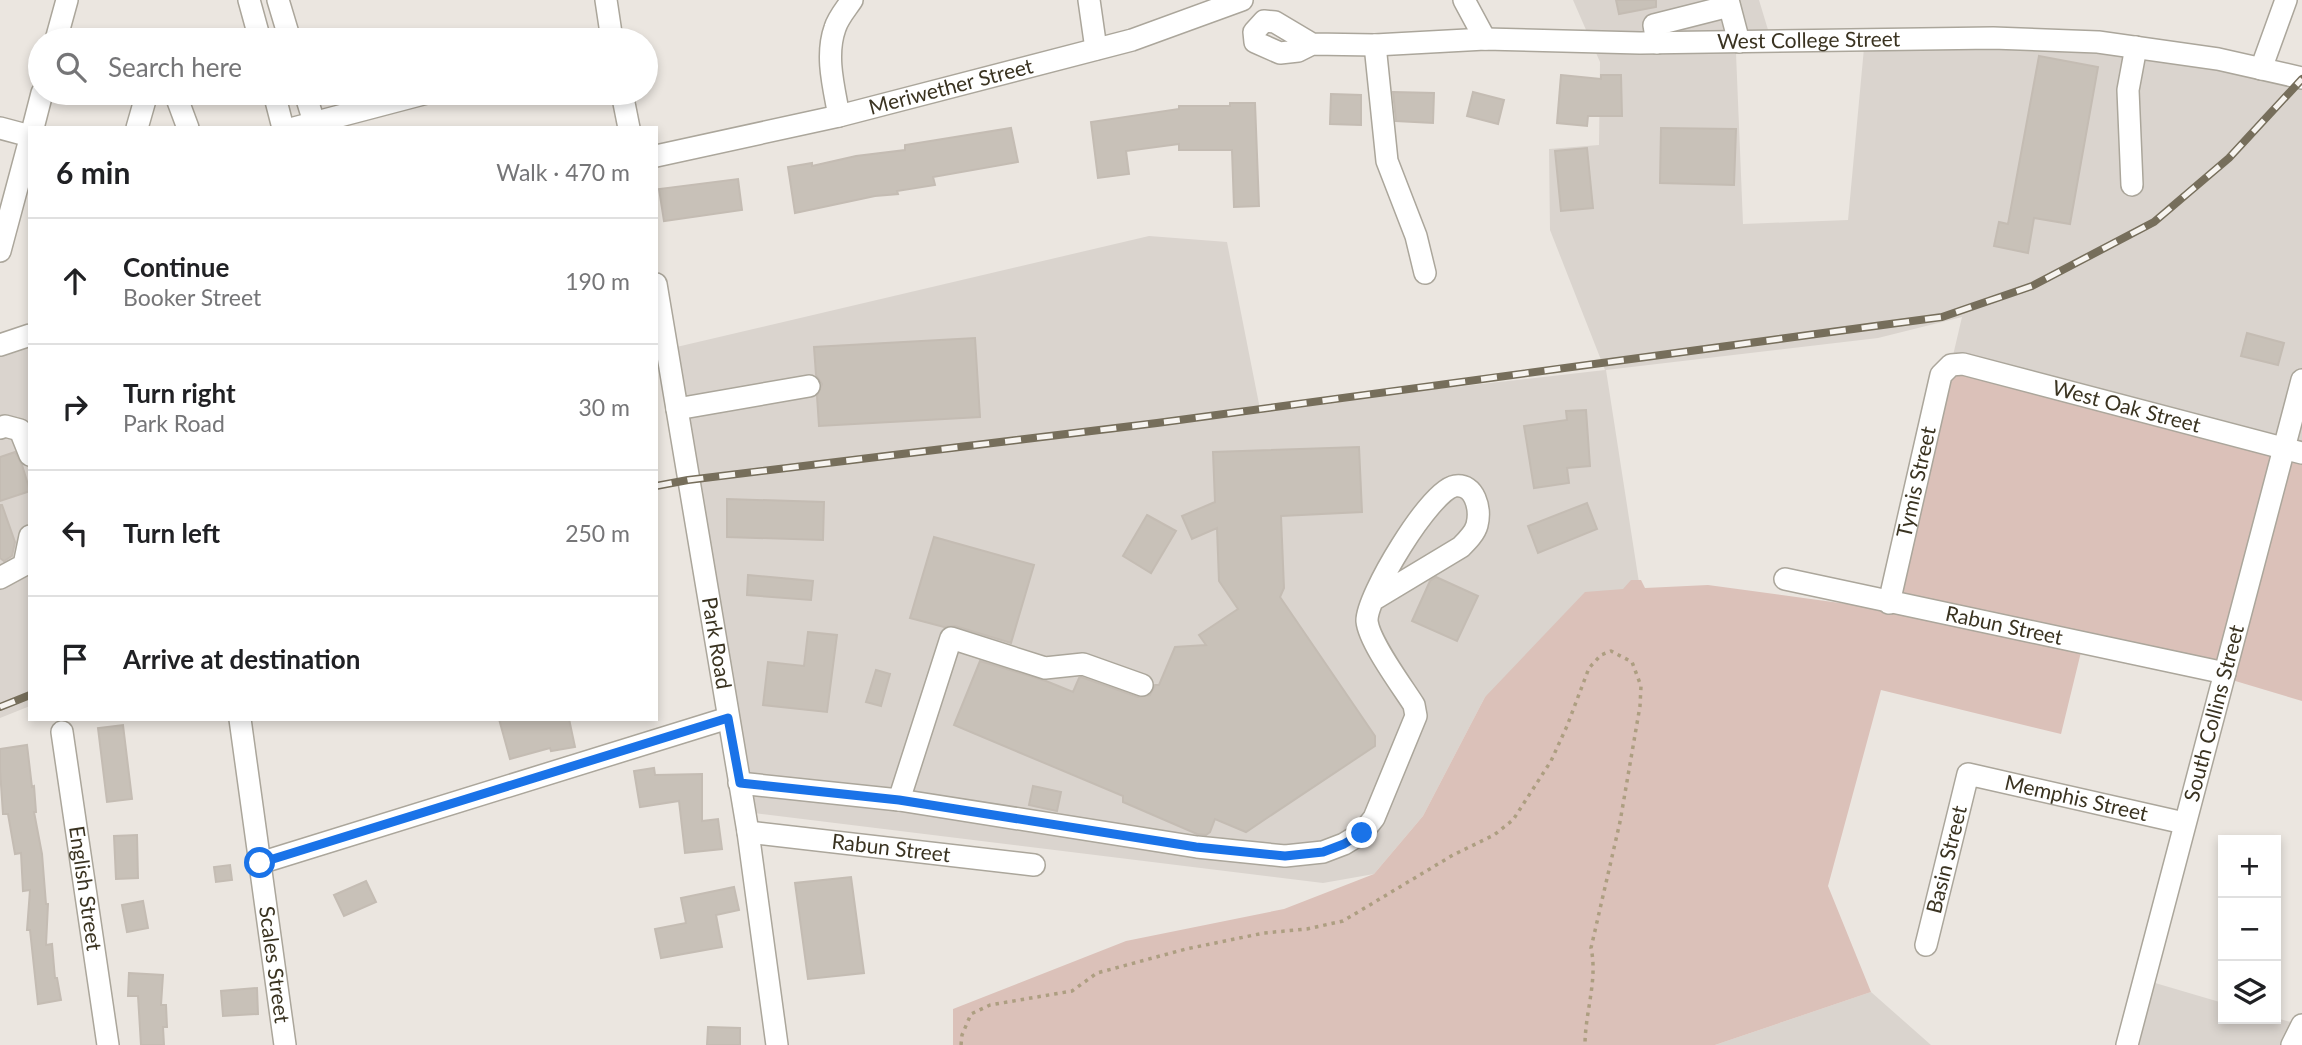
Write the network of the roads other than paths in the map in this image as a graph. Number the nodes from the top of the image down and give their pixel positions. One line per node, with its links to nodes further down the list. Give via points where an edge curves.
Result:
1 (67, 0): 11 (street)
2 (249, 0): 12 (street)
3 (278, 0): 13 (street)
4 (606, 0): 14 (street)
5 (852, 0): 31 (street, via 835,25 831,41)
6 (1089, 0): 21 (street)
7 (1242, 0): 21 (street, Meriwether Street)
8 (1464, 0): 15 (street)
9 (2286, 0): 22 (street)
10 (1729, 3): 16 (street); 17 (street, via 1654,25)
11 (59, 28)
12 (257, 28)
13 (286, 28)
14 (610, 28)
15 (1485, 39): 17 (street, West College Street); 19 (street, West College Street)
16 (1739, 42): 17 (street, West College Street); 20 (street, West College Street, via 1993,38)
17 (1657, 43)
18 (1312, 44): 19 (street, West College Street)
19 (1375, 45): 44 (street, via 1387,161)
20 (2136, 47): 22 (street, West College Street); 42 (street, via 2128,90)
21 (1096, 49): 31 (street, Meriwether Street)
22 (2261, 69): 23 (street, West College Street)
23 (2302, 78)
24 (39, 105): 33 (street)
25 (144, 105): 34 (street)
26 (179, 105): 35 (street)
27 (277, 105): 36 (street)
28 (305, 105): 32 (street)
29 (381, 105): 32 (street)
30 (624, 105): 37 (street)
31 (839, 116): 41 (street, Meriwether Street)
32 (304, 125)
33 (34, 126)
34 (138, 126)
35 (187, 126)
36 (282, 126)
37 (629, 126)
38 (0, 128): 39 (street)
39 (28, 136)
40 (28, 145): 43 (street)
41 (658, 156)
42 (2132, 185)
43 (0, 251)
44 (1425, 273)
45 (658, 296): 51 (street, Park Road)
46 (28, 336): 47 (street)
47 (0, 345)
48 (1951, 365): 54 (street, West Oak Street, via 1964,363); 59 (street, Tymis Street, via 1941,374)
49 (2302, 380): 54 (street, South Collins Street)
50 (809, 386): 51 (street)
51 (677, 409): 62 (street, Park Road)
52 (0, 428): 53 (street, via 20,430)
53 (28, 450)
54 (2293, 451): 60 (street, South Collins Street)
55 (28, 546): 56 (street, via 24,565)
56 (0, 578)
57 (1784, 579): 59 (street, Rabun Street)
58 (1373, 600): 58 (street, via 1424,510 1443,489 1457,485 1469,489 1478,512 1477,526 1469,538); 67 (street, via 1367,621 1372,638 1414,705 1416,716 1374,818 1344,844 1323,852 1285,856 1196,847)
59 (1889, 603): 60 (street, Rabun Street)
60 (2225, 673): 68 (street, South Collins Street)
61 (1142, 685): 67 (street, via 1083,664 1045,668 951,638)
62 (728, 718): 66 (street, Park Road); 70 (street)
63 (240, 721): 70 (street, Scales Street)
64 (62, 732): 74 (street, English Street)
65 (1968, 774): 68 (street, Memphis Street); 72 (street, Basin Street)
66 (740, 783): 67 (street); 69 (street, Park Road)
67 (899, 800)
68 (2184, 823): 77 (street, South Collins Street)
69 (748, 832): 71 (street, Rabun Street); 76 (street, Park Road)
70 (260, 863): 75 (street, Scales Street)
71 (1034, 865)
72 (1926, 946)
73 (2302, 1024): 78 (street)
74 (108, 1045)
75 (285, 1045)
76 (777, 1045)
77 (2127, 1045)
78 (2292, 1045)

